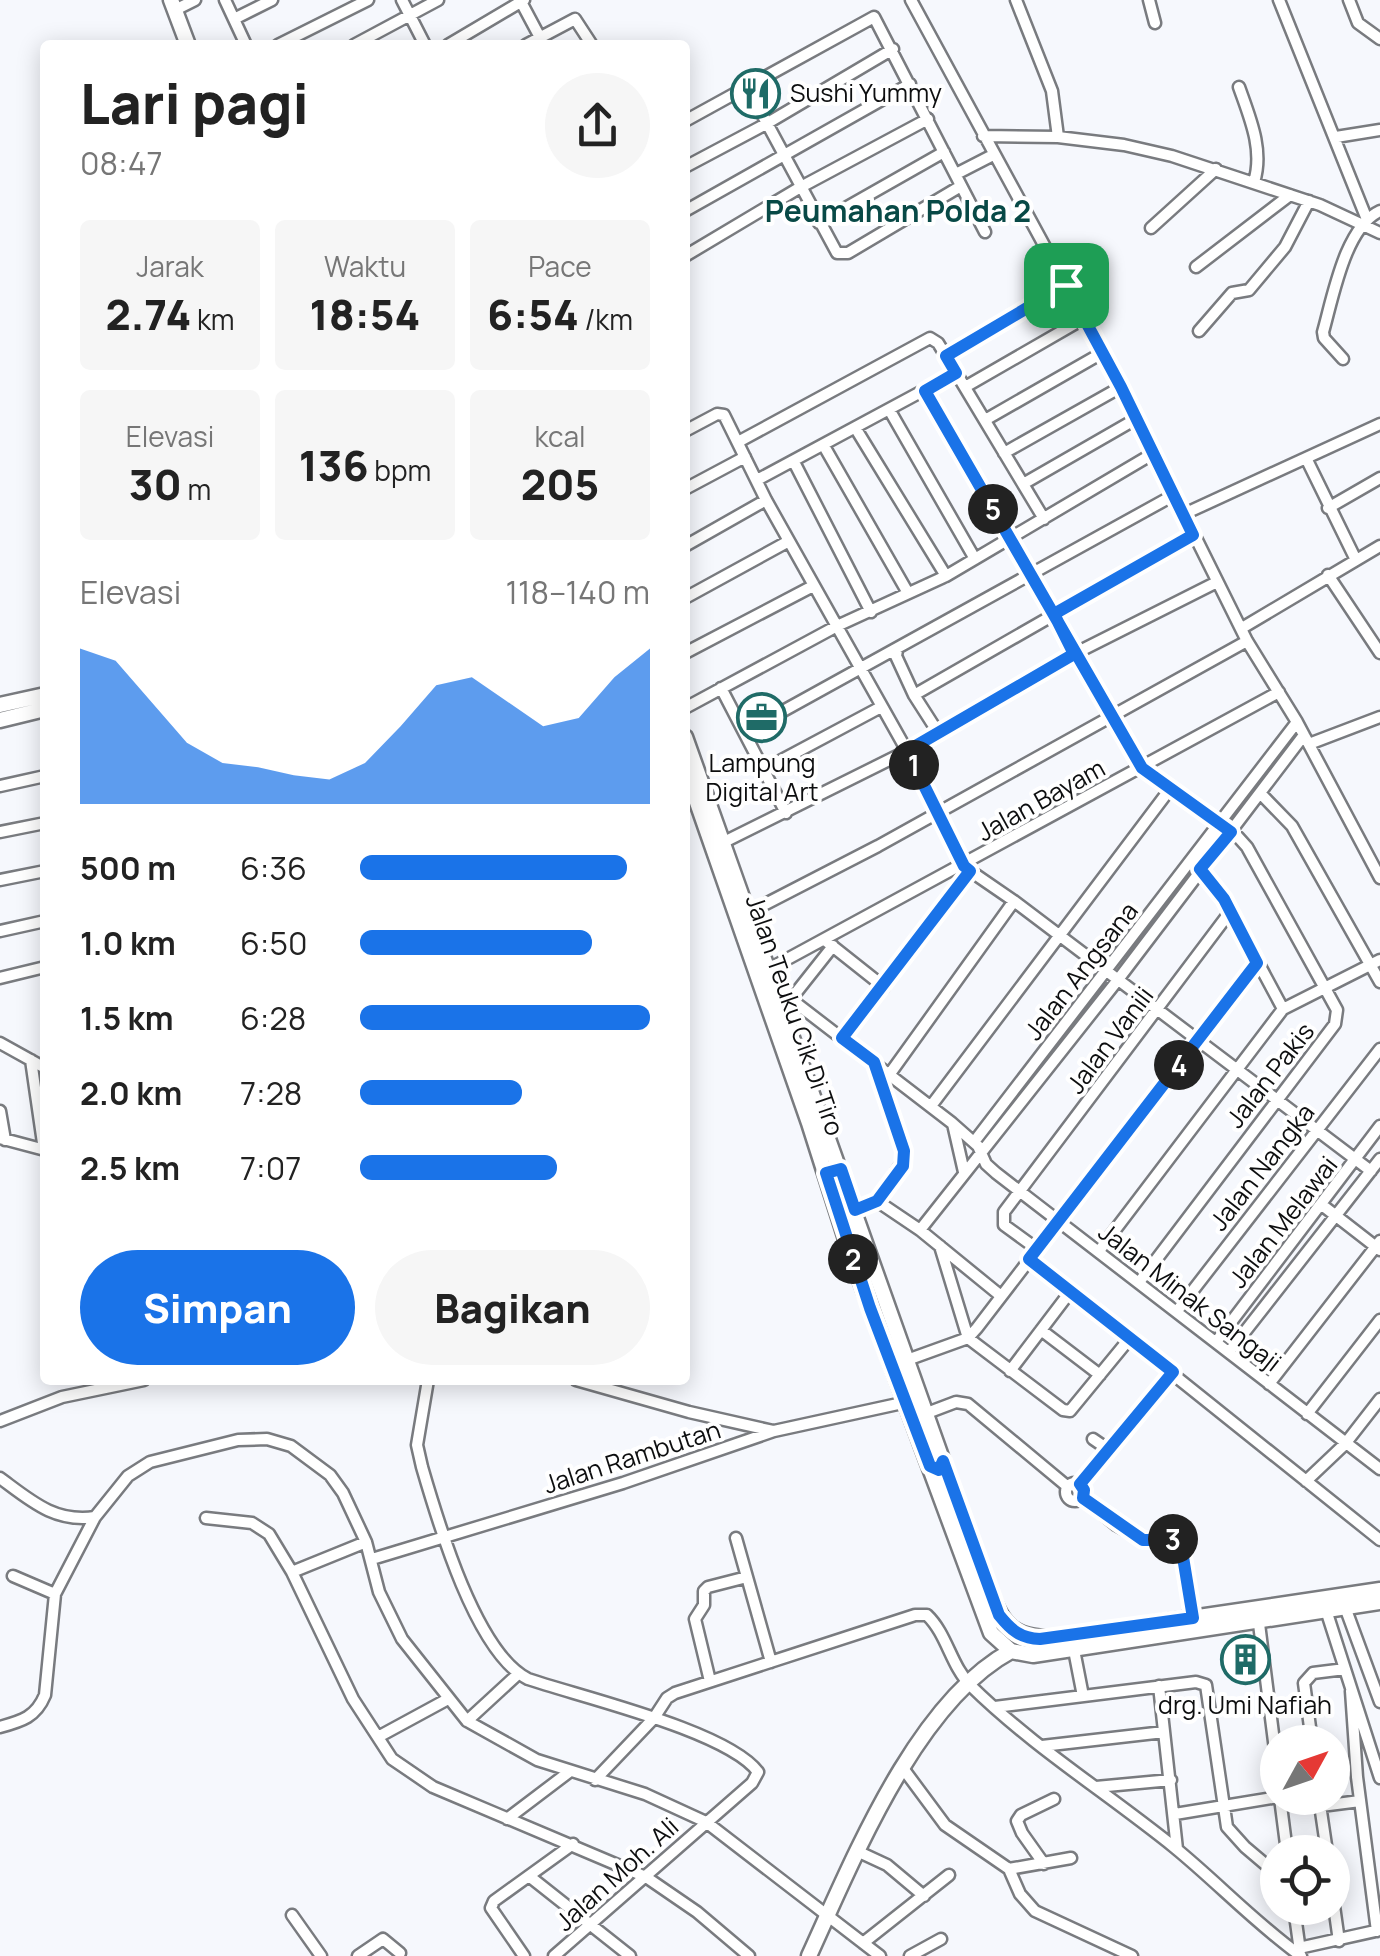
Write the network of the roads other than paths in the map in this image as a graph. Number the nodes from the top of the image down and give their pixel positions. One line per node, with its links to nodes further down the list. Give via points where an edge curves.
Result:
1 (195, 0): 13 (street)
2 (225, 0): 15 (street)
3 (272, 0): 15 (street)
4 (368, 0): 20 (street)
5 (402, 0): 14 (street)
6 (438, 0): 14 (street)
7 (522, 0): 23 (street); 24 (street)
8 (911, 0): 35 (street)
9 (1016, 0): 36 (street, via 1052,91)
10 (1149, 0): 16 (street)
11 (1279, 0): 37 (street)
12 (1349, 0): 17 (street, via 1358,23)
13 (173, 5): 18 (street)
14 (410, 16): 21 (street); 22 (street)
15 (234, 19): 19 (street)
16 (1155, 22)
17 (1380, 39)
18 (186, 40)
19 (244, 40)
20 (288, 40)
21 (364, 40)
22 (422, 40)
23 (456, 40)
24 (542, 40)
25 (544, 40): 26 (street, via 575,19)
26 (589, 40)
27 (892, 49): 28 (street); 30 (street, via 870,16); 33 (street)
28 (910, 84): 32 (street); 39 (street)
29 (1240, 87): 44 (street, via 1255,131)
30 (748, 88): 31 (street); 33 (street)
31 (690, 118)
32 (928, 119): 38 (street); 46 (street)
33 (766, 124): 39 (street); 41 (street)
34 (1380, 130): 37 (street)
35 (982, 136): 36 (street); 40 (street)
36 (1058, 137): 42 (street, via 1124,145)
37 (1336, 137): 51 (street)
38 (944, 152): 43 (street); 52 (street)
39 (783, 155): 46 (street); 49 (street)
40 (993, 155): 43 (street); 58 (street)
41 (690, 164)
42 (1216, 169): 44 (street); 53 (street)
43 (956, 174): 45 (street)
44 (1254, 182): 47 (street)
45 (962, 186): 52 (street, via 842,255); 54 (street)
46 (799, 188): 52 (street); 56 (street)
47 (1290, 195): 48 (street); 57 (street)
48 (1309, 201): 51 (street); 60 (street, via 1250,290 1232,293)
49 (690, 208)
50 (1380, 211): 51 (street)
51 (1364, 220): 55 (street); 63 (street, via 1323,332)
52 (820, 224)
53 (1151, 228)
54 (985, 232)
55 (1380, 232)
56 (690, 253)
57 (1196, 268)
58 (1066, 285): 59 (street); 62 (street)
59 (1083, 319): 61 (street); 66 (street)
60 (1199, 330)
61 (1102, 353): 65 (street); 70 (street)
62 (946, 356): 64 (street); 74 (street, via 934,340 924,339)
63 (1343, 359)
64 (956, 373): 66 (street); 67 (street)
65 (1121, 387): 69 (street); 76 (street)
66 (966, 388): 70 (street)
67 (925, 391): 68 (street); 91 (street)
68 (890, 411): 73 (street); 95 (street)
69 (1136, 419): 77 (street); 83 (street)
70 (985, 420): 76 (street)
71 (1380, 424): 79 (street)
72 (690, 428): 74 (street, via 721,413)
73 (856, 430): 75 (street); 99 (street)
74 (738, 442): 78 (street)
75 (824, 446): 80 (street); 102 (street)
76 (1004, 453): 83 (street)
77 (1154, 453): 85 (street); 89 (street)
78 (744, 457): 82 (street); 84 (street)
79 (1306, 458): 87 (street); 88 (street)
80 (794, 462): 82 (street); 104 (street)
81 (1380, 478): 87 (street)
82 (757, 480): 86 (street)
83 (1024, 484): 89 (street)
84 (690, 485)
85 (1174, 496): 88 (street); 97 (street)
86 (766, 500): 92 (street); 93 (street)
87 (1328, 508): 96 (street)
88 (1184, 514): 90 (street)
89 (1044, 520): 91 (street)
90 (1193, 535): 100 (street); 105 (street)
91 (1010, 539): 95 (street); 97 (street)
92 (789, 541): 101 (street); 103 (street)
93 (690, 543)
94 (1380, 546): 96 (street)
95 (975, 559): 99 (street)
96 (1356, 560): 98 (street)
97 (1030, 574): 105 (street); 112 (street)
98 (1328, 575): 108 (street); 109 (street)
99 (946, 576): 102 (street)
100 (1217, 582): 108 (street); 114 (street)
101 (813, 586): 107 (street); 111 (street)
102 (908, 593): 104 (street)
103 (690, 595)
104 (870, 612): 107 (street)
105 (1054, 614): 114 (street); 118 (street)
106 (1380, 623): 109 (street)
107 (837, 626): 115 (street); 116 (street)
108 (1242, 628): 110 (street)
109 (1366, 632): 113 (street)
110 (1247, 641): 117 (street); 124 (street)
111 (690, 650)
112 (897, 650): 115 (street); 118 (street)
113 (1380, 653)
114 (1074, 654): 124 (street); 129 (street)
115 (860, 668): 122 (street); 128 (street)
116 (721, 688): 121 (street); 128 (street)
117 (1279, 692): 127 (street); 133 (street, Jalan Bayam)
118 (914, 695): 129 (street)
119 (40, 697): 120 (street)
120 (0, 705)
121 (690, 705)
122 (881, 707): 131 (street); 134 (street)
123 (40, 711): 126 (street)
124 (1112, 717): 133 (street); 141 (street)
125 (1380, 717): 130 (street)
126 (0, 720)
127 (1297, 722): 130 (street); 143 (street, Jalan Angsana)
128 (744, 732): 134 (street)
129 (939, 734): 131 (street)
130 (1306, 739): 139 (street); 147 (street)
131 (907, 751): 140 (street); 141 (street)
132 (690, 754): 146 (street, Jalan Teuku Cik Di Tiro)
133 (1142, 768): 138 (street); 148 (street, Jalan Bayam)
134 (763, 770): 140 (street)
135 (40, 777): 137 (street)
136 (690, 780): 146 (street, Jalan Teuku Cik Di Tiro)
137 (0, 786)
138 (1170, 789): 143 (street); 158 (street)
139 (1260, 793): 145 (street); 160 (street, via 1292,826)
140 (786, 812): 146 (street)
141 (939, 812): 148 (street); 155 (street)
142 (40, 824): 144 (street)
143 (1219, 825): 145 (street); 164 (street, Jalan Angsana)
144 (0, 832)
145 (1231, 832): 149 (street); 169 (street, Jalan Pakis, via 1260,867)
146 (717, 845): 155 (street, Jalan Teuku Cik Di Tiro); 170 (street, Jalan Teuku Cik Di Tiro)
147 (1375, 858): 151 (street)
148 (966, 868): 153 (street, Jalan Angsana); 159 (street, Jalan Bayam); 168 (street)
149 (1200, 869): 154 (street); 166 (street)
150 (40, 871): 152 (street)
151 (1380, 878)
152 (0, 880)
153 (1014, 900): 158 (street, Jalan Angsana); 181 (street)
154 (1230, 912): 161 (street); 172 (street, Jalan Vanili)
155 (748, 913): 163 (street, Jalan Teuku Cik Di Tiro)
156 (40, 922): 157 (street)
157 (0, 931)
158 (1058, 934): 164 (street, Jalan Angsana); 184 (street)
159 (829, 943): 163 (street, Jalan Bayam); 168 (street); 170 (street)
160 (1375, 962): 167 (street); 169 (street)
161 (1257, 963): 171 (street); 174 (street)
162 (40, 968): 165 (street)
163 (769, 969): 170 (street, Jalan Teuku Cik Di Tiro)
164 (1106, 972): 166 (street, Jalan Angsana); 190 (street, Jalan Angsana)
165 (0, 978)
166 (1117, 981): 172 (street, Jalan Angsana); 190 (street)
167 (1380, 982)
168 (884, 987): 173 (street)
169 (1324, 988): 171 (street); 182 (street, Jalan Pakis, via 1337,1010 1335,1024)
170 (781, 1009): 173 (street, Jalan Minak Sangaji); 194 (street, Jalan Teuku Cik Di Tiro)
171 (1282, 1009): 180 (street)
172 (1158, 1011): 174 (street, Jalan Angsana); 197 (street, Jalan Vanili)
173 (842, 1038): 178 (street, Jalan Minak Sangaji)
174 (1198, 1040): 180 (street, Jalan Angsana); 202 (street)
175 (0, 1042): 177 (street)
176 (1380, 1049): 188 (street, Jalan Nangka)
177 (31, 1060): 179 (street); 183 (street)
178 (874, 1062): 181 (street, Jalan Minak Sangaji); 198 (street, via 905,1158)
179 (40, 1065)
180 (1236, 1070): 182 (street, Jalan Angsana); 207 (street)
181 (890, 1074): 184 (street, Jalan Minak Sangaji)
182 (1275, 1100): 188 (street, Jalan Angsana); 209 (street, Jalan Pakis)
183 (40, 1102)
184 (931, 1106): 186 (street, Jalan Minak Sangaji)
185 (0, 1111): 189 (street)
186 (952, 1123): 190 (street, Jalan Minak Sangaji); 196 (street)
187 (1380, 1126): 193 (street, Jalan Melawai)
188 (1316, 1130): 193 (street, Jalan Angsana); 212 (street, Jalan Nangka)
189 (3, 1139): 191 (street)
190 (978, 1147): 196 (street); 197 (street, Jalan Minak Sangaji, via 991,1169)
191 (40, 1149)
192 (1380, 1159): 195 (street, Jalan Melawai)
193 (1356, 1161): 195 (street, Jalan Angsana); 199 (street, Jalan Melawai)
194 (835, 1167): 200 (street, Jalan Teuku Cik Di Tiro); 228 (street, Jalan Teuku Cik Di Tiro, via 870,1308)
195 (1371, 1170): 201 (street, Jalan Melawai)
196 (964, 1172): 203 (street)
197 (1019, 1191): 202 (street, Jalan Minak Sangaji); 206 (street, via 1002,1219)
198 (877, 1201): 200 (street); 203 (street)
199 (1322, 1205): 201 (street); 217 (street, Jalan Melawai)
200 (857, 1209): 219 (street, Jalan Teuku Cik Di Tiro)
201 (1336, 1216): 205 (street); 218 (street, Jalan Melawai)
202 (1059, 1220): 206 (street); 207 (street, Jalan Minak Sangaji)
203 (920, 1230): 204 (street)
204 (940, 1246): 211 (street); 215 (street)
205 (1379, 1246): 223 (street)
206 (1037, 1249): 208 (street)
207 (1098, 1251): 209 (street, Jalan Minak Sangaji)
208 (1029, 1259): 210 (street); 211 (street)
209 (1140, 1282): 212 (street, Jalan Minak Sangaji)
210 (1070, 1292): 214 (street); 216 (street)
211 (1001, 1296): 215 (street)
212 (1177, 1311): 217 (street, Jalan Minak Sangaji)
213 (1380, 1320): 230 (street)
214 (1041, 1330): 220 (street); 222 (street)
215 (968, 1338): 219 (street); 220 (street)
216 (1130, 1338): 221 (street); 222 (street)
217 (1216, 1342): 218 (street, Jalan Minak Sangaji)
218 (1229, 1352): 223 (street, Jalan Minak Sangaji)
219 (910, 1359): 229 (street, Jalan Teuku Cik Di Tiro)
220 (1010, 1372): 222 (street, via 1066,1412)
221 (1173, 1372): 235 (street); 239 (street)
222 (1100, 1375)
223 (1270, 1384): 230 (street, Jalan Minak Sangaji)
224 (120, 1385): 231 (street, via 62,1397)
225 (427, 1385): 244 (street, via 417,1445)
226 (594, 1385): 232 (street)
227 (1380, 1399): 234 (street)
228 (908, 1402): 232 (street, Jalan Rambutan); 236 (street, Jalan Teuku Cik Di Tiro)
229 (927, 1413): 236 (street, Jalan Teuku Cik Di Tiro); 240 (street, via 968,1404)
230 (1307, 1414): 234 (street, Jalan Minak Sangaji)
231 (0, 1421)
232 (774, 1431): 244 (street, Jalan Rambutan)
233 (1093, 1439): 235 (street)
234 (1344, 1444): 237 (street, Jalan Minak Sangaji); 239 (street)
235 (1109, 1450): 240 (street)
236 (936, 1464): 241 (street, Jalan Teuku Cik Di Tiro)
237 (1380, 1469)
238 (0, 1478): 242 (street, via 61,1517)
239 (1306, 1481): 246 (street)
240 (1074, 1486): 258 (street, via 1143,1540 1176,1540)
241 (949, 1498): 260 (street, Jalan Teuku Cik Di Tiro, via 999,1615 1012,1630 1026,1638); 261 (street, Jalan Teuku Cik Di Tiro, via 982,1614)
242 (95, 1517): 247 (street, via 128,1476 150,1462 267,1439 290,1446 330,1475); 253 (street)
243 (206, 1518): 249 (street, via 260,1527)
244 (445, 1536): 248 (street, Jalan Rambutan); 267 (street, via 486,1635)
245 (736, 1538): 251 (street)
246 (1380, 1540)
247 (366, 1542): 248 (street); 249 (street)
248 (372, 1560): 273 (street, via 402,1639)
249 (292, 1572): 282 (street)
250 (13, 1576): 253 (street)
251 (747, 1577): 264 (street); 268 (street, via 704,1591 695,1619)
252 (1380, 1590): 255 (street, Jalan Teuku Cik Di Tiro)
253 (55, 1594): 280 (street, via 45,1695 32,1716)
254 (1380, 1602): 256 (street, Jalan Teuku Cik Di Tiro)
255 (1256, 1606): 258 (street, Jalan Teuku Cik Di Tiro); 259 (street)
256 (1345, 1607): 257 (street, Jalan Teuku Cik Di Tiro); 274 (street)
257 (1326, 1610): 259 (street, Jalan Teuku Cik Di Tiro); 266 (street)
258 (1193, 1618): 260 (street, Jalan Teuku Cik Di Tiro)
259 (1259, 1622): 260 (street, Jalan Teuku Cik Di Tiro); 278 (street)
260 (1136, 1633): 262 (street, Jalan Teuku Cik Di Tiro)
261 (996, 1640): 263 (street, Jalan Teuku Cik Di Tiro); 265 (street)
262 (1074, 1650): 263 (street, Jalan Teuku Cik Di Tiro); 272 (street)
263 (1011, 1651): 265 (street)
264 (771, 1662): 268 (street); 269 (street, via 921,1614 936,1626)
265 (988, 1663): 269 (street)
266 (1345, 1669): 271 (street); 279 (street, via 1312,1673 1304,1683)
267 (518, 1674): 276 (street); 277 (street)
268 (710, 1681): 276 (street, via 666,1698)
269 (968, 1682): 275 (street); 284 (street)
270 (1159, 1686): 272 (street); 281 (street); 294 (street, via 1196,1682 1209,1690)
271 (1351, 1691): 286 (street); 293 (street)
272 (1083, 1696): 275 (street)
273 (448, 1698): 277 (street); 282 (street)
274 (1380, 1702)
275 (995, 1707): 283 (street)
276 (654, 1718): 287 (street); 297 (street, Jalan Moh. Ali, via 699,1735 758,1772)
277 (467, 1721): 285 (street)
278 (1272, 1725)
279 (1310, 1725)
280 (0, 1727)
281 (1164, 1732): 283 (street); 288 (street)
282 (378, 1737): 296 (street, via 409,1772)
283 (1041, 1746): 289 (street)
284 (902, 1767): 300 (street); 304 (street, via 945,1825)
285 (569, 1772): 287 (street); 296 (street)
286 (1380, 1778)
287 (596, 1780): 297 (street)
288 (1171, 1780): 289 (street); 295 (street)
289 (1096, 1787): 299 (street)
290 (1054, 1799): 303 (street, via 1018,1821)
291 (1260, 1800): 294 (street)
292 (1350, 1801): 293 (street)
293 (1360, 1801): 314 (street)
294 (1225, 1805): 295 (street); 302 (street, via 1230,1832)
295 (1175, 1814): 299 (street)
296 (506, 1818): 298 (street)
297 (706, 1822): 307 (street, Jalan Moh. Ali); 309 (street)
298 (573, 1844): 306 (street); 307 (street)
299 (1177, 1849): 318 (street, via 1301,1956)
300 (859, 1852): 308 (street); 309 (street)
301 (1071, 1858): 303 (street)
302 (1260, 1859)
303 (1044, 1864): 304 (street)
304 (1009, 1869): 329 (street, via 1034,1911)
305 (949, 1875): 308 (street)
306 (529, 1876): 311 (street); 322 (street, via 491,1908)
307 (646, 1877): 311 (street, Jalan Moh. Ali); 325 (street)
308 (924, 1896): 317 (street)
309 (828, 1914): 317 (street); 326 (street)
310 (292, 1915): 320 (street)
311 (592, 1925): 323 (street, Jalan Moh. Ali); 324 (street)
312 (1296, 1925): 318 (street)
313 (1337, 1925): 316 (street)
314 (1378, 1930): 316 (street)
315 (940, 1939): 328 (street)
316 (1339, 1941): 318 (street)
317 (864, 1943): 327 (street)
318 (1299, 1948)
319 (400, 1952): 321 (street, via 383,1939)
320 (321, 1956)
321 (358, 1956)
322 (524, 1956)
323 (554, 1956)
324 (630, 1956)
325 (749, 1956)
326 (809, 1956)
327 (880, 1956)
328 (910, 1956)
329 (1132, 1956)

